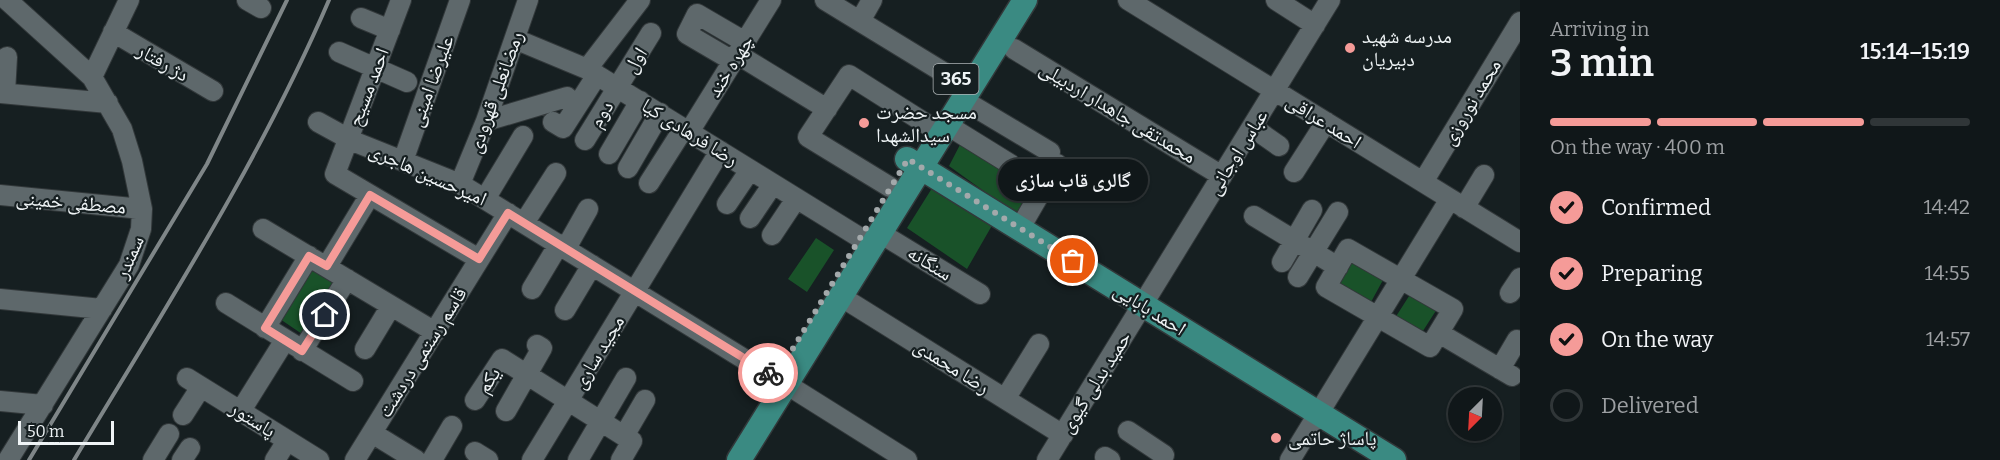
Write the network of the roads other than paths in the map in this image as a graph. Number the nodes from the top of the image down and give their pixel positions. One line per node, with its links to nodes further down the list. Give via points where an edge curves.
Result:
1 (7, 0): 16 (street, سمندر)
2 (129, 0): 22 (street)
3 (401, 0): 21 (street, احمد مسیح)
4 (460, 0): 56 (street, علیرضا امینی)
5 (528, 0): 24 (street, رمضانعلی قهرودی)
6 (640, 0): 30 (street)
7 (771, 0): 27 (street, چهره خند)
8 (825, 0): 18 (street)
9 (873, 0): 18 (street)
10 (1005, 0): 34 (main road, 365)
11 (1025, 0): 34 (main road, 365)
12 (1128, 0): 36 (street, احمد عراقی)
13 (1276, 0): 20 (street)
14 (1330, 0): 20 (street, عباس اوجانی)
15 (0, 11): 16 (street)
16 (24, 13): 31 (street, سمندر)
17 (361, 18): 21 (street)
18 (860, 21): 34 (street)
19 (1520, 22): 65 (street, محمد نوروزی)
20 (1315, 25): 36 (street, عباس اوجانی)
21 (390, 30): 29 (street, احمد مسیح)
22 (113, 32): 31 (street); 35 (street, دژ رفتار)
23 (651, 33): 33 (street, اول)
24 (515, 39): 30 (street, رضا فرهادی کیا); 43 (street, رمضانعلی قهرودی)
25 (1014, 49): 63 (street, محمدتقی جاهدار اردبیلی)
26 (339, 52): 29 (street)
27 (738, 53): 41 (street); 49 (street, چهره خند)
28 (7, 57): 37 (street)
29 (375, 69): 32 (street); 52 (street, احمد مسیح)
30 (592, 72): 33 (street, رضا فرهادی کیا); 45 (street, via 563,128)
31 (92, 77): 40 (street, سمندر)
32 (407, 82)
33 (618, 87): 39 (street, رضا فرهادی کیا); 51 (street, دوم)
34 (959, 90): 47 (main road, 365); 83 (street, via 1054,158)
35 (213, 91)
36 (1275, 91): 46 (street, احمد عراقی); 48 (street, عباس اوجانی)
37 (3, 93): 40 (street)
38 (567, 97): 43 (street)
39 (640, 101): 42 (street, رضا فرهادی کیا); 55 (street)
40 (108, 103): 76 (street, سمندر, via 132,160)
41 (827, 109): 47 (street, via 849,75); 69 (street, via 808,137)
42 (660, 113): 49 (street, رضا فرهادی کیا); 59 (street)
43 (486, 121): 67 (street, رمضانعلی قهرودی)
44 (318, 122): 52 (street, امیرحسین هاجری)
45 (553, 122)
46 (1326, 122): 61 (street); 65 (street, احمد عراقی)
47 (938, 125): 57 (main road, 365); 58 (street)
48 (1252, 127): 53 (street); 63 (street, عباس اوجانی)
49 (687, 130): 54 (street, رضا فرهادی کیا); 66 (street, چهره خند)
50 (523, 136): 72 (street)
51 (585, 140)
52 (352, 141): 56 (street, امیرحسین هاجری); 71 (street, احمد مسیح, via 335,174)
53 (1279, 146)
54 (720, 151): 60 (street, رضا فرهادی کیا); 101 (street, مجید ساری)
55 (609, 154)
56 (402, 161): 67 (street, امیرحسین هاجری)
57 (914, 163): 69 (main road, 365); 83 (main road, احمد بابایی); 86 (main road, 365)
58 (1010, 164)
59 (628, 168)
60 (750, 170): 68 (street, رضا فرهادی کیا); 75 (street)
61 (1294, 172)
62 (556, 173): 81 (street, قاسم رستمی دردشت)
63 (1222, 176): 106 (street, عباس اوجانی)
64 (1484, 176): 74 (street)
65 (1423, 182): 74 (street, احمد عراقی)
66 (649, 183)
67 (460, 184): 72 (street, امیرحسین هاجری)
68 (773, 184): 73 (street, رضا فرهادی کیا); 82 (street)
69 (890, 187): 86 (main road, 365)
70 (0, 195): 76 (street, مصطفی خمینی)
71 (370, 195): 92 (street); 95 (street)
72 (485, 199): 81 (street, امیرحسین هاجری)
73 (796, 199): 85 (street); 86 (street, رضا فرهادی کیا)
74 (1457, 203): 88 (street, احمد عراقی); 99 (street)
75 (727, 204)
76 (142, 209): 108 (street, سمندر, via 136,250)
77 (588, 209): 89 (street)
78 (1312, 210): 87 (street)
79 (1338, 212): 90 (street)
80 (1254, 216): 87 (street)
81 (516, 218): 89 (street, امیرحسین هاجری); 92 (street, قاسم رستمی دردشت)
82 (750, 218)
83 (1020, 228): 106 (main road, احمد بابایی)
84 (263, 229): 91 (street)
85 (772, 235)
86 (870, 235): 102 (street, سنگانه); 103 (main road, 365); 122 (main road, 365)
87 (1294, 240): 90 (street); 93 (street)
88 (1520, 242)
89 (563, 247): 94 (street, امیرحسین هاجری); 100 (street)
90 (1314, 252): 96 (street); 97 (street)
91 (309, 256): 95 (street); 111 (street)
92 (479, 259): 112 (street, قاسم رستمی دردشت)
93 (1282, 262)
94 (592, 265): 101 (street, امیرحسین هاجری); 109 (street)
95 (327, 266): 98 (street)
96 (1338, 267): 99 (street, via 1348,249); 110 (street, via 1326,287)
97 (1298, 277)
98 (347, 279): 107 (street); 117 (street)
99 (1400, 279): 110 (street); 114 (street, via 1452,309)
100 (532, 289)
101 (635, 291): 122 (street, امیرحسین هاجری); 125 (street, مجید ساری)
102 (980, 294)
103 (840, 296): 122 (main road, 365); 123 (street, رضا محمدی)
104 (0, 299): 108 (street)
105 (226, 303): 111 (street)
106 (1143, 304): 131 (main road, احمد بابایی); 138 (street, حمید بدلی گیوی)
107 (391, 306): 112 (street); 118 (street)
108 (102, 309): 128 (street, سمندر)
109 (565, 310)
110 (1378, 317): 114 (street, via 1431,347); 131 (street)
111 (265, 328): 117 (street)
112 (435, 332): 136 (street, قاسم رستمی دردشت)
113 (1517, 340): 114 (street, via 1506,373)
114 (1443, 342)
115 (1039, 344): 123 (street)
116 (537, 345): 119 (street, via 542,348)
117 (294, 346): 121 (street); 130 (street)
118 (365, 349)
119 (527, 375): 124 (street, یکم, via 501,359); 125 (street); 129 (street)
120 (626, 378): 133 (street)
121 (353, 381)
122 (780, 381): 143 (street, امیرحسین هاجری); 154 (main road, 365); 155 (main road, 365)
123 (1005, 399): 138 (street, رضا محمدی)
124 (475, 400)
125 (568, 400): 133 (street); 151 (street, مجید ساری)
126 (645, 400): 139 (street)
127 (0, 401): 128 (street)
128 (43, 405): 144 (street, سمندر)
129 (506, 411)
130 (240, 412): 132 (street, پاستور, via 194,382); 140 (street, پاستور)
131 (1318, 413): 157 (street); 158 (main road, احمد بابایی)
132 (183, 415)
133 (600, 420): 139 (street); 152 (street)
134 (452, 426): 150 (street)
135 (1128, 431): 142 (street)
136 (372, 433): 141 (street); 148 (street, قاسم رستمی دردشت)
137 (169, 434): 145 (street)
138 (1063, 435): 156 (street, حمید بدلی گیوی)
139 (628, 438): 153 (street)
140 (287, 441): 146 (street); 147 (street, پاستور)
141 (393, 454): 149 (street)
142 (1166, 458)
143 (902, 459)
144 (8, 460)
145 (153, 460)
146 (275, 460)
147 (319, 460)
148 (355, 460)
149 (416, 460)
150 (432, 460)
151 (532, 460)
152 (578, 460)
153 (621, 460)
154 (724, 460)
155 (739, 460)
156 (1047, 460)
157 (1290, 460)
158 (1394, 460)

